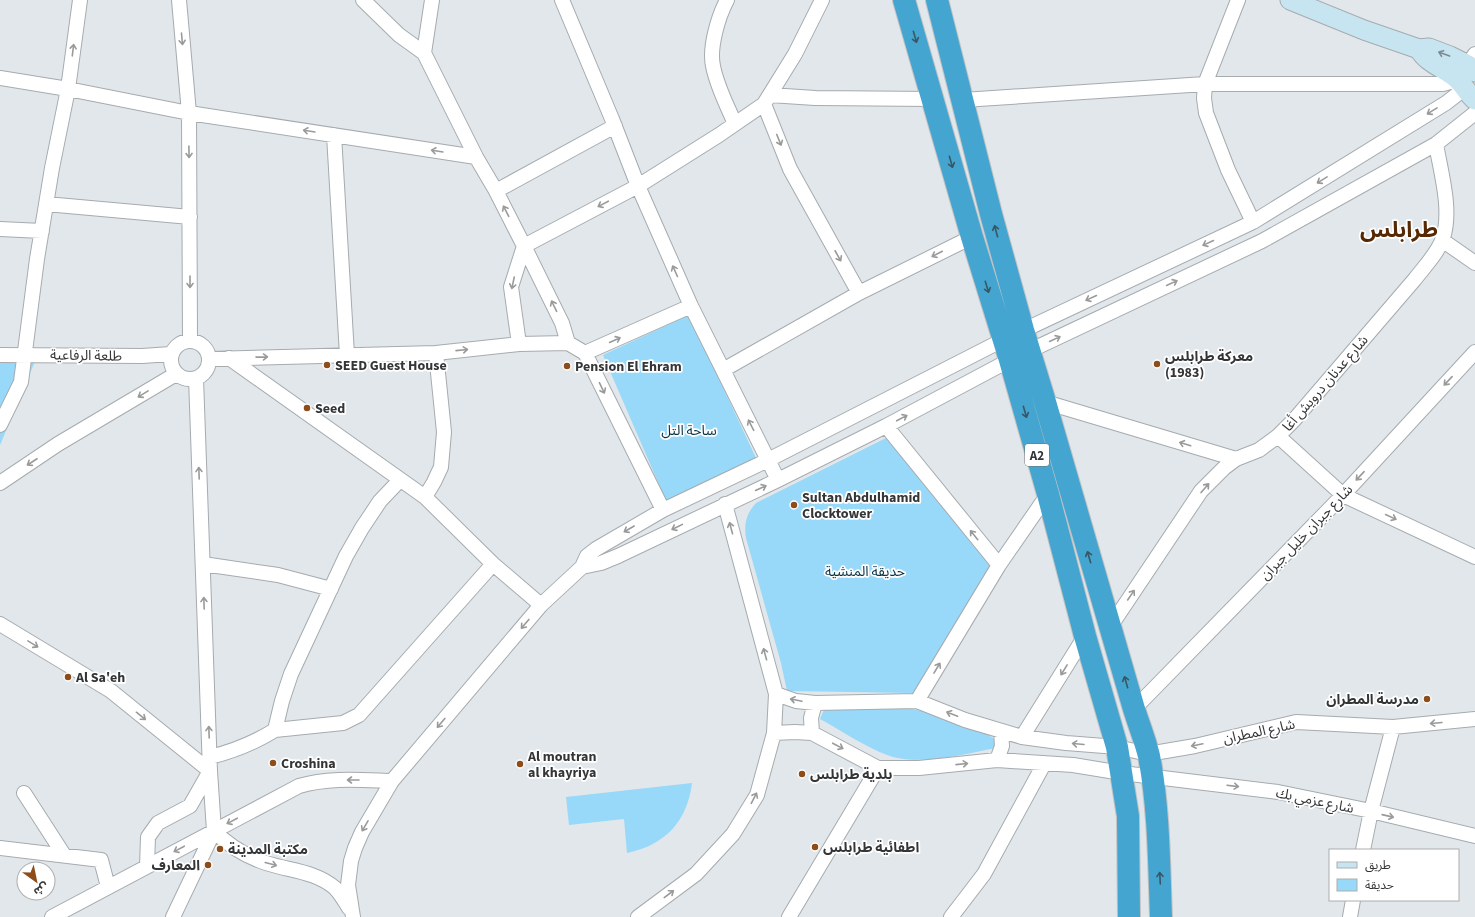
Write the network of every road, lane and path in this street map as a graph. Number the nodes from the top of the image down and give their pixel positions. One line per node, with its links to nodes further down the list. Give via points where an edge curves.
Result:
1 (80, 0): 16 (street, one-way to 1)
2 (179, 0): 20 (street, one-way to 20)
3 (363, 0): 12 (street, via 399,35)
4 (432, 0): 12 (street)
5 (562, 0): 23 (street)
6 (727, 0): 22 (street, via 714,35 712,64)
7 (822, 0): 18 (street, via 795,54)
8 (904, 0): 17 (highway, A2, one-way to 17)
9 (937, 0): 19 (highway, A2)
10 (1238, 0): 15 (street)
11 (1302, 2): 13 (street, via 1364,30 1419,49 1424,57)
12 (424, 53): 26 (street)
13 (1469, 77): 15 (street, via 1443,84); 31 (street, one-way to 31, via 1446,103)
14 (0, 78): 16 (street)
15 (1205, 84): 19 (street); 31 (street, via 1206,113 1228,170)
16 (68, 89): 20 (street); 29 (street)
17 (933, 99): 18 (street); 34 (highway, A2, one-way to 34)
18 (767, 100): 22 (street); 38 (street, one-way to 38, via 790,169)
19 (963, 100): 40 (highway, A2, one-way to 19)
20 (189, 113): 24 (street, one-way to 20); 30 (street, one-way to 30)
21 (1475, 113): 25 (street)
22 (735, 124): 27 (street)
23 (615, 126): 27 (street); 28 (street)
24 (334, 135): 26 (street, one-way to 24); 51 (street)
25 (1436, 144): 35 (street, شارع عدنان درويش أغا, via 1446,208); 52 (street, one-way to 25, via 1262,241)
26 (476, 157): 28 (street)
27 (638, 186): 36 (street, one-way to 36); 39 (street, one-way to 27)
28 (496, 191): 36 (street, one-way to 28)
29 (46, 204): 30 (street); 33 (street)
30 (190, 217): 41 (street, one-way to 41)
31 (1253, 222): 40 (street, one-way to 40)
32 (0, 229): 33 (street)
33 (42, 231): 49 (street)
34 (972, 237): 38 (street, one-way to 38); 42 (highway, A2, one-way to 42)
35 (1442, 240): 37 (street); 63 (street, شارع عدنان درويش أغا, via 1415,279)
36 (524, 246): 43 (street, one-way to 36, via 562,323); 44 (street, one-way to 44, via 511,287)
37 (1475, 263)
38 (859, 293): 55 (street)
39 (691, 306): 47 (street, one-way to 39); 55 (street)
40 (1023, 330): 42 (street); 52 (highway, A2)
41 (190, 340): 50 (street, via 179,344); 54 (street, via 205,348)
42 (1003, 340): 52 (highway, A2); 65 (street)
43 (568, 342): 44 (street); 47 (street)
44 (519, 344): 46 (street, one-way to 44)
45 (1475, 352): 70 (street, شارع جبران خليل جبران, one-way to 70)
46 (436, 353): 51 (street); 71 (street, via 444,432 441,467)
47 (585, 353): 73 (street, one-way to 73)
48 (0, 354): 49 (street, طلعة الرفاعية)
49 (24, 354): 50 (street, طلعة الرفاعية); 58 (street, via 21,382)
50 (171, 354): 56 (street, via 171,364)
51 (347, 355): 53 (street, one-way to 51)
52 (1019, 356): 59 (highway, A2); 62 (street, one-way to 52); 69 (highway, A2, one-way to 69)
53 (229, 358): 54 (street); 66 (street)
54 (209, 359): 57 (street, via 205,371)
55 (723, 370): 65 (street, one-way to 55)
56 (176, 374): 57 (street, via 185,378); 68 (street, one-way to 68, via 58,444)
57 (196, 378): 75 (street, one-way to 57)
58 (13, 398): 60 (street); 61 (street)
59 (1045, 402): 64 (street, one-way to 59); 82 (highway, A2, one-way to 59)
60 (0, 405)
61 (0, 425)
62 (886, 426): 67 (street); 77 (street, one-way to 62)
63 (1278, 436): 64 (street, شارع عدنان درويش أغا, via 1259,450); 70 (street)
64 (1236, 459): 82 (street, شارع عدنان درويش أغا, one-way to 64, via 1197,497 1212,479)
65 (768, 460): 67 (street); 73 (street)
66 (400, 480): 71 (street); 79 (street, via 380,501 362,528)
67 (778, 480): 72 (street, one-way to 67)
68 (0, 483)
69 (1048, 494): 77 (street); 83 (highway, A2)
70 (1342, 495): 74 (street, one-way to 74); 87 (street, شارع جبران خليل جبران)
71 (425, 497): 76 (street)
72 (725, 504): 78 (street, one-way to 78, via 610,560); 84 (street, one-way to 72)
73 (663, 510): 78 (street, one-way to 78, via 596,549 587,556)
74 (1475, 557)
75 (203, 564): 79 (street, via 278,575); 97 (street, one-way to 75)
76 (493, 564): 80 (street); 90 (street, via 359,715 343,723)
77 (999, 565): 85 (street, one-way to 77)
78 (582, 567): 80 (street)
79 (331, 589): 90 (street, via 292,674)
80 (541, 604): 104 (street, one-way to 104)
81 (0, 624): 101 (street, one-way to 101, via 111,691)
82 (1110, 627): 87 (highway, A2, one-way to 82)
83 (1085, 636): 94 (street, one-way to 94); 95 (highway, A2)
84 (776, 694): 86 (street, one-way to 84, via 796,701); 92 (street)
85 (918, 701): 86 (street); 91 (street, شارع المطران, one-way to 85)
86 (815, 703): 93 (street, via 811,718)
87 (1134, 709): 96 (highway, A2)
88 (1475, 719): 89 (street, شارع المطران, one-way to 89)
89 (1394, 727): 96 (street, شارع المطران, one-way to 96, via 1296,722 1195,746); 106 (street)
90 (275, 730): 97 (street, via 234,751)
91 (1001, 731): 94 (street, شارع المطران); 98 (street, via 1002,746)
92 (774, 733): 93 (street); 118 (street, one-way to 92, via 696,874 734,834 757,795)
93 (812, 733): 100 (street, one-way to 100)
94 (1022, 736): 95 (street, شارع المطران, one-way to 94)
95 (1117, 747): 96 (street, شارع المطران); 102 (highway, A2)
96 (1148, 754): 103 (highway, A2)
97 (210, 756): 101 (street)
98 (997, 760): 99 (street, شارع عزمي بك); 100 (street, شارع عزمي بك, one-way to 98, via 920,768)
99 (1044, 764): 102 (street, شارع عزمي بك, via 1073,765); 120 (street, via 984,874)
100 (878, 768): 119 (street)
101 (210, 772): 107 (street); 112 (street, via 190,806 158,823 148,837)
102 (1122, 773): 103 (street, شارع عزمي بك); 121 (highway, A2, via 1128,816)
103 (1152, 776): 106 (street, شارع عزمي بك, one-way to 106, via 1278,792); 122 (highway, A2, one-way to 103, via 1157,820)
104 (392, 781): 107 (street, one-way to 107, via 313,782 299,786); 116 (street, one-way to 116, via 362,832 351,861 348,885)
105 (24, 793): 111 (street)
106 (1371, 812): 108 (street, شارع عزمي بك, one-way to 108); 110 (street)
107 (214, 831): 112 (street, one-way to 112); 116 (street, one-way to 116, via 230,846 245,855 318,876 336,889); 117 (street)
108 (1475, 836)
109 (0, 848): 111 (street)
110 (1363, 849)
111 (64, 855): 113 (street, via 101,860)
112 (147, 866): 113 (street)
113 (108, 886): 115 (street)
114 (1353, 901): 123 (street)
115 (56, 916)
116 (355, 916)
117 (173, 917)
118 (638, 917)
119 (789, 917)
120 (951, 917)
121 (1129, 917)
122 (1161, 917)
123 (1350, 917)

